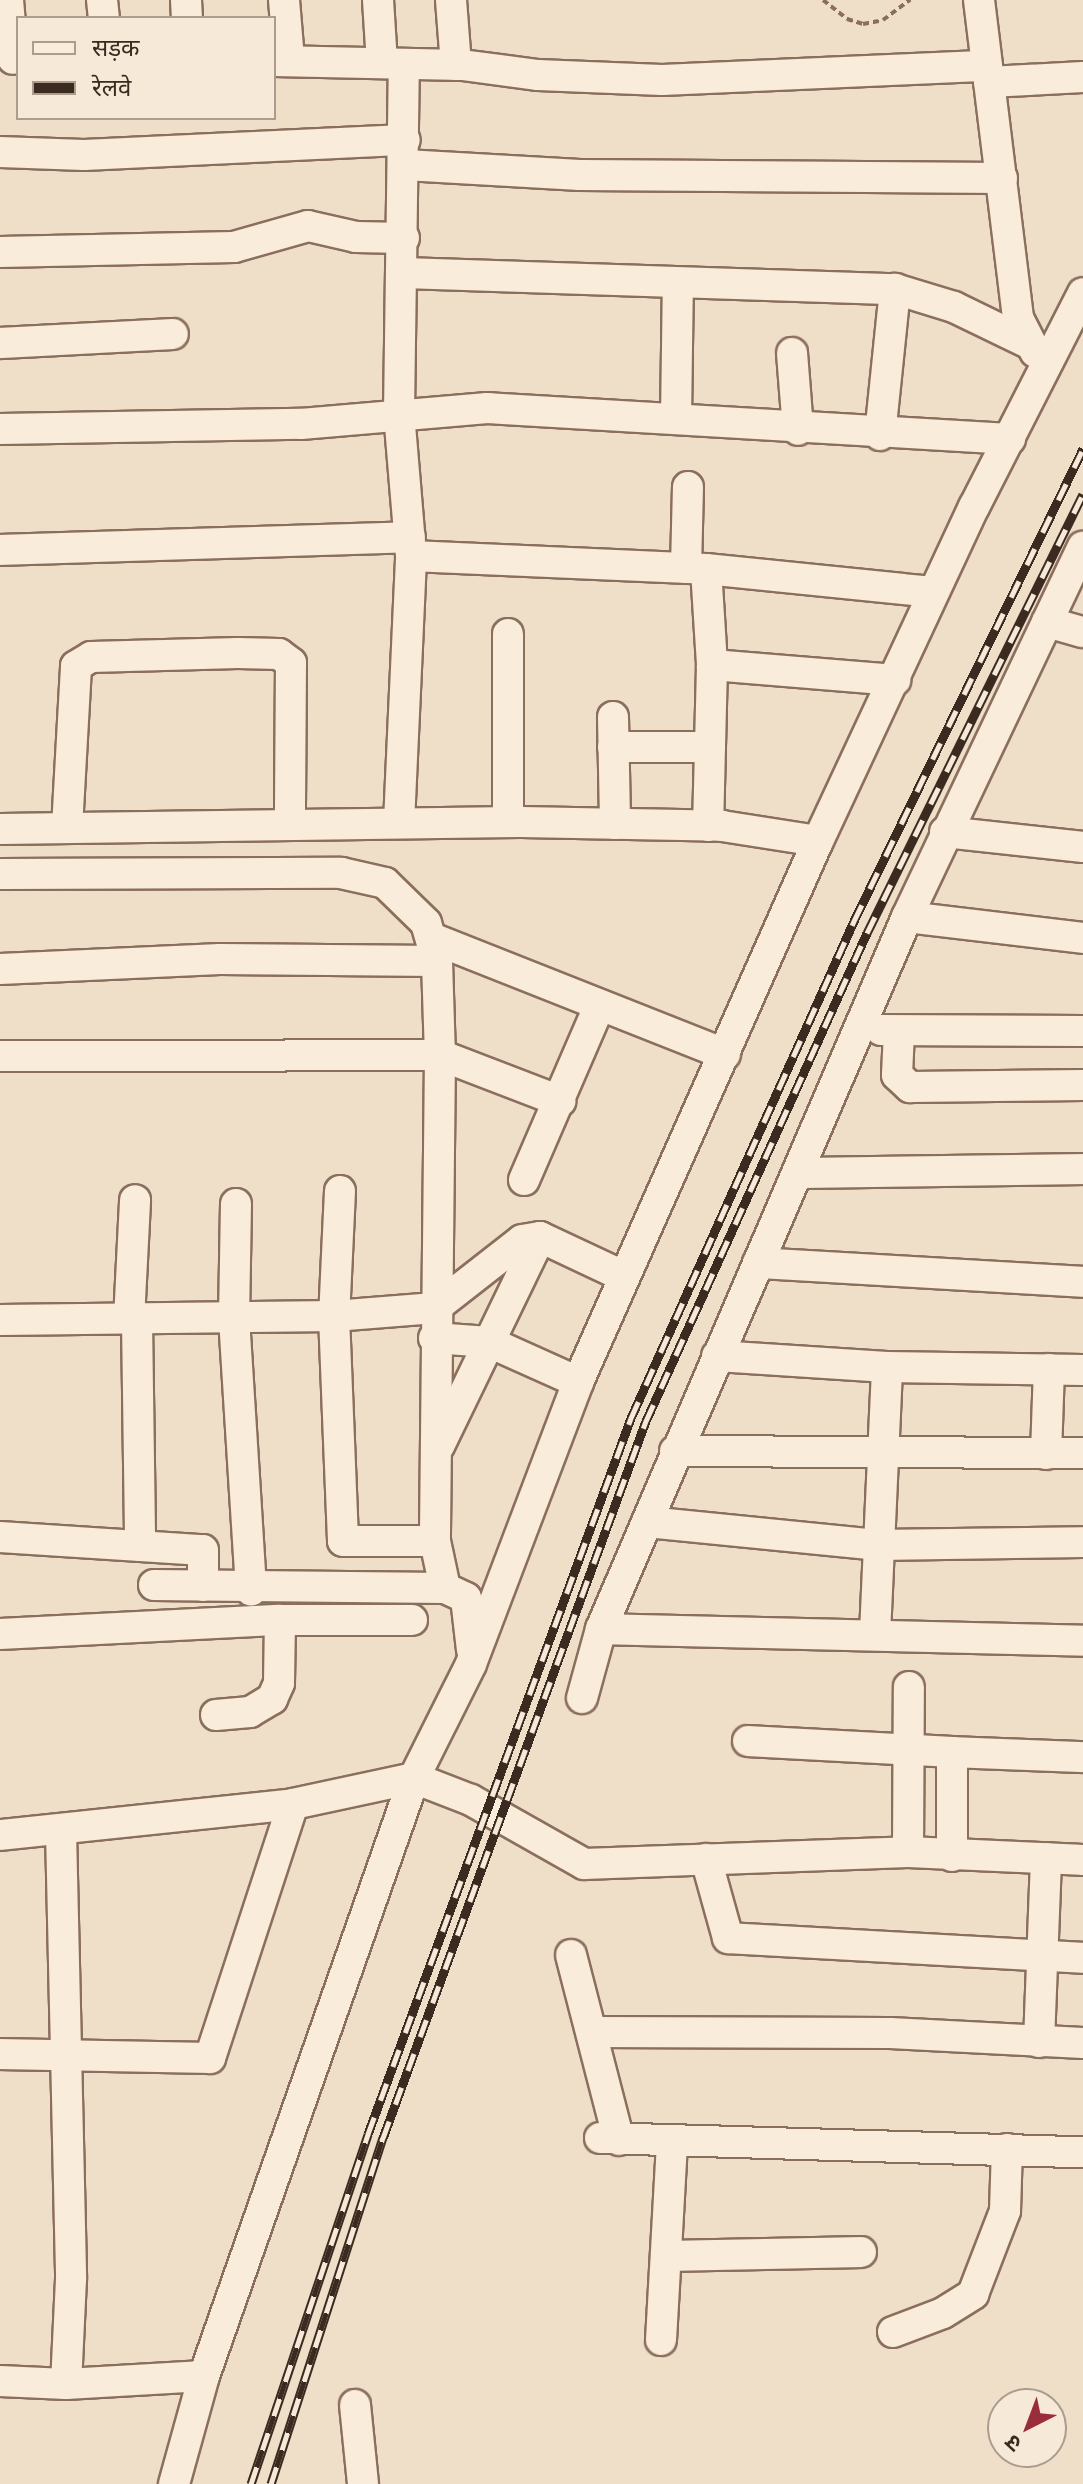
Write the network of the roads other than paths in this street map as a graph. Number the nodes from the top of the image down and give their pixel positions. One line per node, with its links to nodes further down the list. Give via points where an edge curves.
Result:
1 (8, 0): 6 (street)
2 (284, 0): 7 (street)
3 (378, 0): 8 (street)
4 (451, 0): 9 (street)
5 (979, 0): 10 (street)
6 (10, 59)
7 (282, 60): 8 (street)
8 (393, 64): 9 (street); 13 (street)
9 (456, 65): 10 (street, via 538,75 662,80)
10 (988, 74): 11 (street); 14 (street)
11 (1083, 77)
12 (0, 152): 13 (street)
13 (405, 152): 14 (street, via 580,175); 15 (street)
14 (1002, 178): 24 (street, via 1014,292)
15 (404, 238): 16 (street, via 356,237 308,226 234,247); 17 (street)
16 (0, 252)
17 (404, 273): 18 (street); 25 (street)
18 (678, 283): 19 (street); 26 (street)
19 (895, 289): 24 (street, via 954,307); 29 (street)
20 (1083, 293): 24 (street)
21 (173, 334): 22 (street)
22 (0, 343)
23 (792, 353): 28 (street)
24 (1036, 355): 30 (street)
25 (399, 413): 26 (street, via 487,408); 27 (street, via 301,424); 32 (street)
26 (676, 419): 28 (street)
27 (0, 429)
28 (798, 430): 29 (street)
29 (880, 435): 30 (street)
30 (1010, 439): 36 (street)
31 (688, 487): 35 (street)
32 (410, 547): 34 (street); 35 (street); 44 (street)
33 (1083, 547): 37 (street)
34 (0, 550)
35 (696, 569): 36 (street); 40 (street)
36 (933, 592): 41 (street)
37 (1047, 622): 38 (street); 50 (street)
38 (1083, 632)
39 (508, 634): 43 (street)
40 (712, 665): 41 (street); 42 (street)
41 (895, 680): 51 (street)
42 (710, 747): 46 (street, via 613,732); 47 (street)
43 (508, 822): 44 (street); 46 (street)
44 (399, 823): 45 (street)
45 (290, 824): 48 (street); 48 (street, via 291,663 279,654 238,653 91,657 76,666)
46 (615, 824): 47 (street)
47 (708, 826): 51 (street)
48 (67, 828): 49 (street)
49 (0, 829)
50 (945, 832): 52 (street); 54 (street)
51 (818, 841): 62 (street)
52 (1083, 847)
53 (0, 874): 56 (street, via 369,877 403,896)
54 (907, 917): 55 (street); 59 (street)
55 (1083, 938)
56 (435, 950): 57 (street); 58 (street); 63 (street)
57 (0, 969)
58 (599, 1007): 62 (street); 66 (street)
59 (859, 1029): 60 (street); 68 (street)
60 (899, 1031): 61 (street); 65 (street, via 897,1075 910,1087)
61 (1083, 1031)
62 (725, 1054): 75 (street)
63 (440, 1055): 64 (street); 66 (street); 77 (street)
64 (0, 1056)
65 (1083, 1085)
66 (560, 1101): 69 (street)
67 (1083, 1169): 68 (street)
68 (799, 1173): 74 (street)
69 (524, 1180)
70 (340, 1191): 78 (street)
71 (135, 1200): 81 (street)
72 (236, 1204): 79 (street)
73 (540, 1237): 75 (street); 77 (street, via 522,1240); 83 (street)
74 (758, 1263): 76 (street); 84 (street)
75 (623, 1276): 88 (street)
76 (1083, 1282)
77 (435, 1308): 78 (street); 82 (street)
78 (334, 1316): 79 (street); 96 (street, via 343,1541)
79 (234, 1318): 81 (street); 103 (street)
80 (0, 1320): 81 (street)
81 (133, 1320): 99 (street)
82 (434, 1338): 83 (street); 93 (street)
83 (489, 1342): 88 (street); 93 (street)
84 (717, 1356): 85 (street); 90 (street)
85 (887, 1367): 86 (street); 89 (street)
86 (1049, 1369): 87 (street); 92 (street)
87 (1083, 1370)
88 (578, 1382): 110 (street)
89 (882, 1450): 90 (street); 92 (street); 98 (street)
90 (675, 1451): 94 (street)
91 (1083, 1453): 92 (street)
92 (1046, 1454)
93 (435, 1455): 96 (street)
94 (647, 1522): 98 (street); 106 (street)
95 (0, 1537): 99 (street)
96 (435, 1541): 102 (street)
97 (1083, 1542): 98 (street)
98 (877, 1545): 108 (street)
99 (140, 1546): 101 (street, via 203,1550)
100 (154, 1585): 101 (street)
101 (203, 1586): 103 (street)
102 (445, 1588): 103 (street); 110 (street, via 466,1598 472,1622)
103 (251, 1590)
104 (280, 1620): 105 (street); 107 (street); 113 (street, via 279,1683 272,1699 250,1712)
105 (412, 1620)
106 (601, 1629): 108 (street); 112 (street)
107 (0, 1634)
108 (875, 1634): 109 (street)
109 (1083, 1641)
110 (471, 1664): 118 (street)
111 (909, 1687): 115 (street)
112 (582, 1698)
113 (216, 1715)
114 (748, 1741): 115 (street)
115 (908, 1748): 116 (street); 122 (street)
116 (952, 1752): 117 (street); 123 (street)
117 (1083, 1757)
118 (414, 1778): 119 (street); 125 (street, via 489,1808 584,1864); 142 (street)
119 (293, 1804): 120 (street); 134 (street, via 210,2058)
120 (61, 1831): 121 (street); 134 (street)
121 (0, 1835)
122 (908, 1852): 123 (street); 125 (street)
123 (952, 1856): 124 (street)
124 (1046, 1858): 126 (street); 128 (street)
125 (706, 1859): 128 (street, via 728,1938)
126 (1083, 1860)
127 (571, 1955): 130 (street)
128 (1046, 1957): 129 (street); 131 (street)
129 (1083, 1958)
130 (592, 2032): 131 (street, via 890,2033); 135 (street, via 610,2139)
131 (1039, 2042): 132 (street)
132 (1083, 2043)
133 (0, 2054): 134 (street)
134 (66, 2055): 144 (street, via 71,2279)
135 (672, 2141): 136 (street); 139 (street)
136 (1007, 2149): 137 (street); 140 (street, via 1005,2211 973,2294 943,2313)
137 (1083, 2152)
138 (861, 2252): 139 (street)
139 (669, 2256): 141 (street)
140 (893, 2332)
141 (661, 2340)
142 (204, 2376): 144 (street); 146 (street)
143 (0, 2381): 144 (street)
144 (66, 2384)
145 (355, 2405): 147 (street)
146 (174, 2484)
147 (363, 2484)

